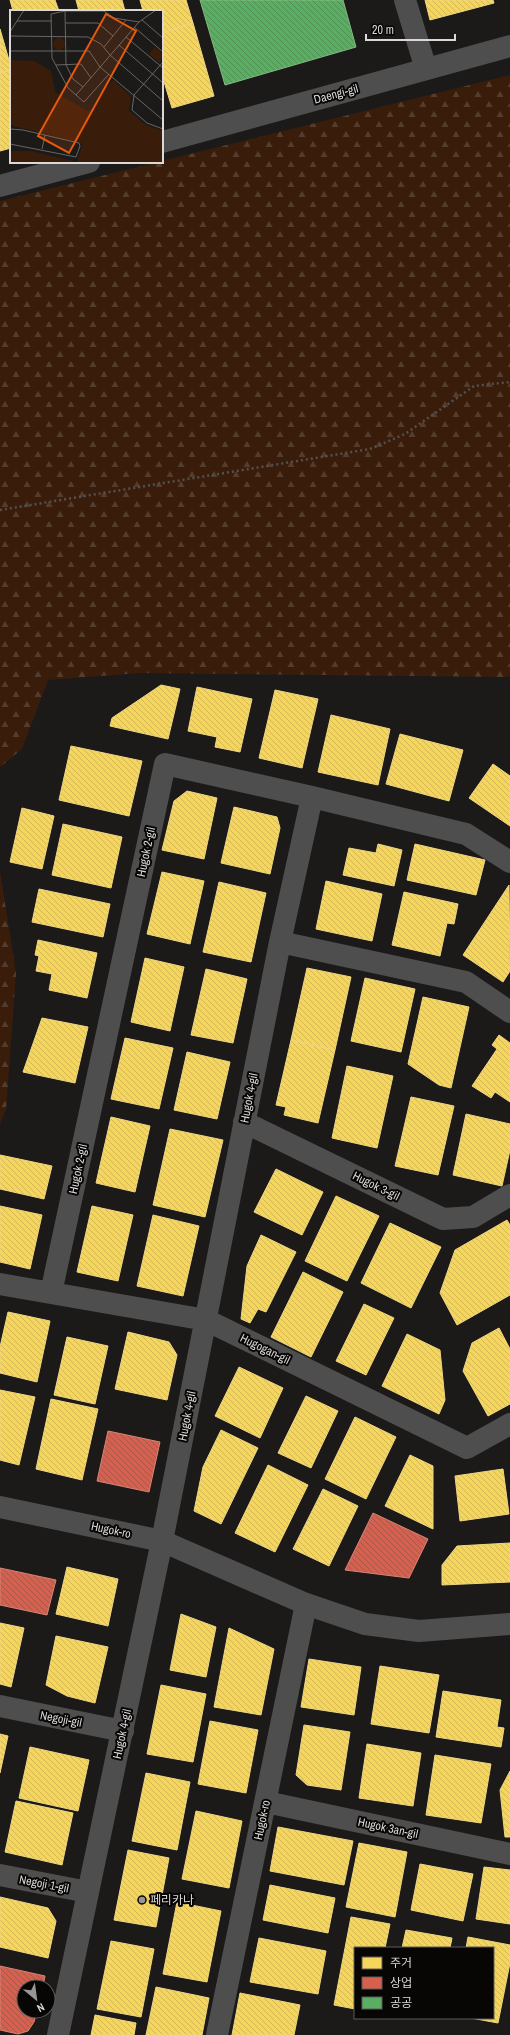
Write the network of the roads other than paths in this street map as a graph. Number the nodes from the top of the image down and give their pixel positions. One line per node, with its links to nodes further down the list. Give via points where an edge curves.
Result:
1 (405, 0): 3 (street)
2 (510, 46): 3 (street, Daengi-gil)
3 (426, 69): 4 (street, Daengi-gil)
4 (163, 142)
5 (85, 163): 6 (street)
6 (0, 186)
7 (312, 797): 8 (street, Hugok 2-gil, via 466,834); 9 (street, Hugok 4-gil); 14 (street, Hugok 2-gil, via 165,764)
8 (510, 862)
9 (280, 942): 10 (street, via 466,982); 11 (street, Hugok 4-gil)
10 (510, 1012)
11 (244, 1122): 12 (street, Hugok 3-gil, via 443,1219 472,1217); 15 (street, Hugok 4-gil)
12 (510, 1195)
13 (0, 1284): 14 (street, Hugogan-gil)
14 (51, 1293): 15 (street, Hugogan-gil)
15 (206, 1320): 16 (street, Hugogan-gil, via 466,1448); 18 (street, Hugok 4-gil)
16 (510, 1424)
17 (0, 1507): 18 (street, Hugok-ro)
18 (162, 1541): 19 (street, Hugok-ro); 22 (street, Hugok 4-gil)
19 (306, 1604): 20 (street, Hugok-ro, via 365,1624 419,1631); 23 (street, Hugok-ro)
20 (510, 1624)
21 (0, 1706): 22 (street, Negoji-gil)
22 (123, 1731): 26 (street, Hugok 4-gil)
23 (266, 1802): 24 (street, Hugok 3an-gil); 28 (street, Hugok-ro)
24 (510, 1854)
25 (0, 1875): 26 (street, Negoji 1-gil)
26 (88, 1892): 27 (street, Hugok 4-gil)
27 (58, 2035)
28 (217, 2035)

